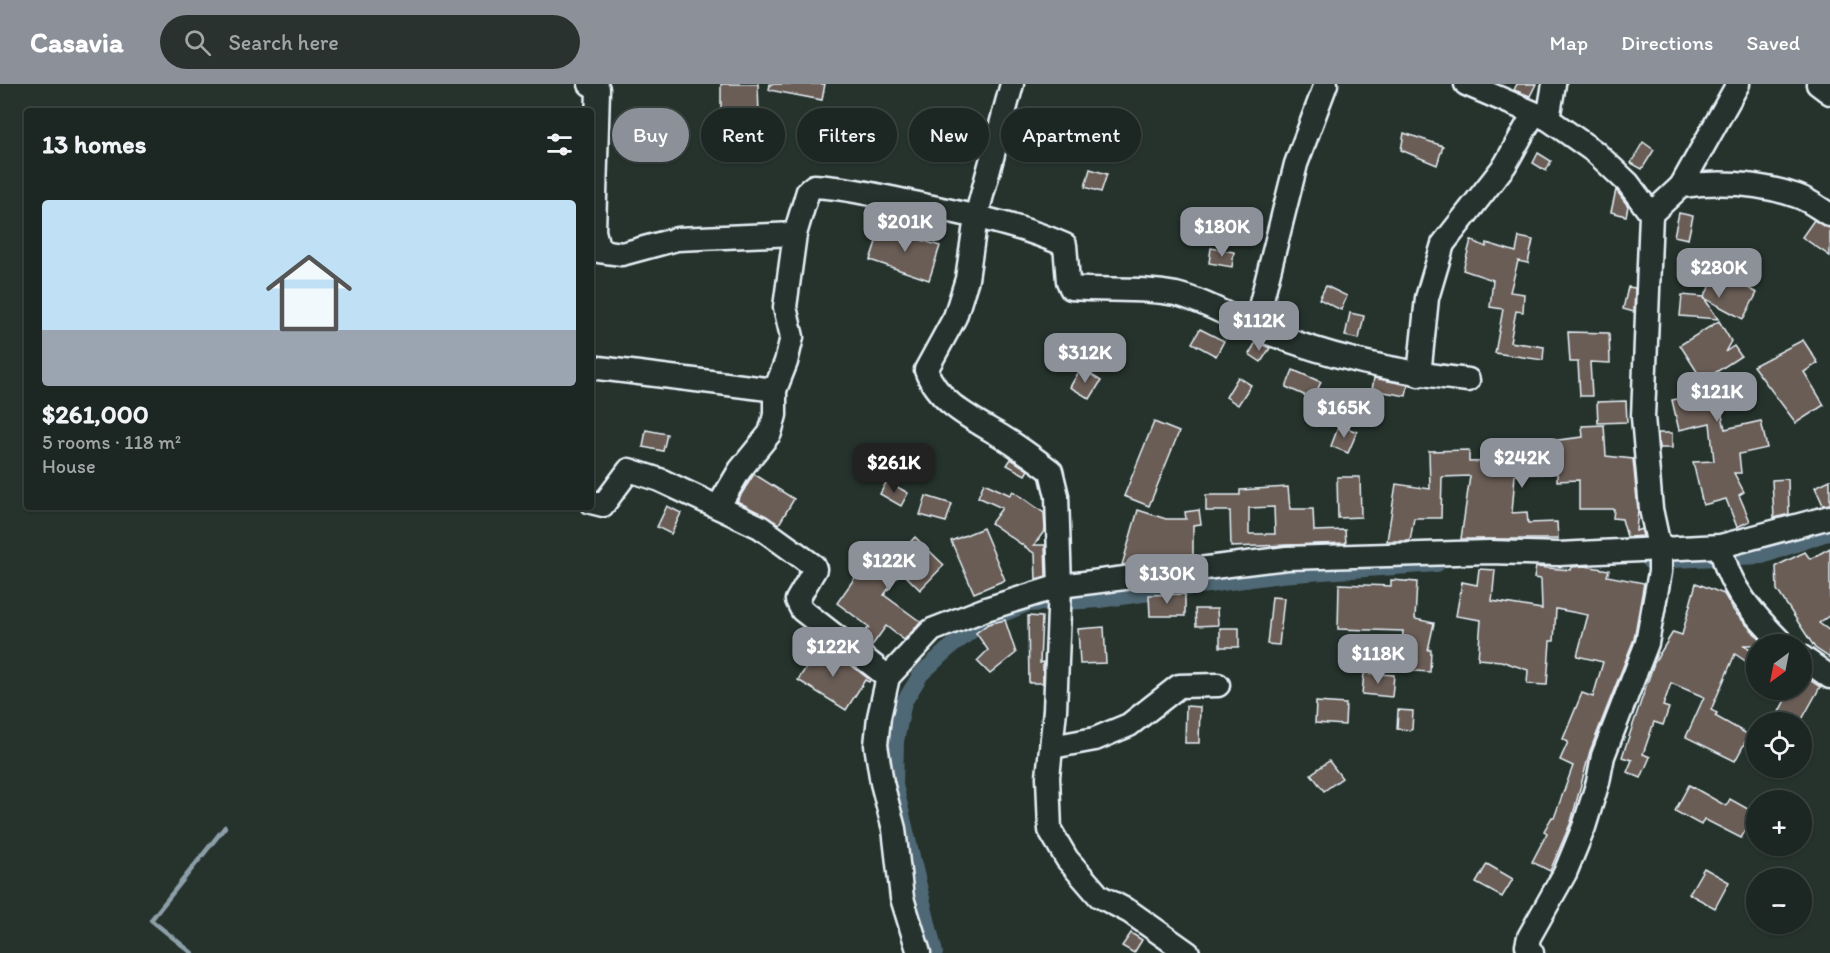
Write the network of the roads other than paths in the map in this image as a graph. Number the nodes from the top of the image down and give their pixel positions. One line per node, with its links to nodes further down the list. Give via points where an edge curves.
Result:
1 (590, 84): 14 (street, via 598,89 594,231 599,251 622,254 677,239)
2 (1012, 84): 13 (street)
3 (1326, 84): 15 (street, via 1296,164)
4 (1466, 84): 9 (street)
5 (1554, 84): 9 (street)
6 (1738, 84): 10 (street)
7 (1818, 84): 8 (street)
8 (1830, 93)
9 (1540, 117): 11 (street, via 1595,152 1628,183); 17 (street, via 1443,244 1427,298)
10 (1681, 186): 11 (street); 12 (street, via 1712,182 1755,186 1798,196)
11 (1651, 214): 24 (street, via 1643,417)
12 (1830, 214)
13 (976, 218): 14 (street, via 814,186 808,191); 15 (street, via 1040,234 1065,245 1071,288 1177,295); 25 (street, via 967,279 955,316 926,370 928,378 973,422 1052,471 1057,496)
14 (795, 234): 19 (street, via 785,307 792,337)
15 (1255, 327): 17 (street, via 1342,358)
16 (594, 367): 19 (street)
17 (1419, 375): 18 (street)
18 (1468, 380)
19 (775, 390): 21 (street, via 770,433 740,470)
20 (594, 503): 21 (street, via 603,505 629,470)
21 (718, 507): 28 (street, via 760,527 814,566 797,600 802,610)
22 (1830, 517): 23 (street)
23 (1723, 556): 24 (street); 26 (street, via 1741,598)
24 (1660, 560): 25 (street, via 1489,552 1287,558); 34 (street, via 1647,643 1603,756 1584,827 1565,873 1529,937 1527,946)
25 (1059, 598): 28 (street, via 986,609 932,630); 31 (street)
26 (1774, 634)
27 (1812, 664): 29 (street)
28 (888, 677): 32 (street, via 876,745 894,829 902,898)
29 (1830, 677)
30 (1218, 685): 31 (street, via 1179,686 1129,725 1095,740)
31 (1052, 747): 33 (street, via 1048,777 1050,830 1067,859 1099,896 1130,912)
32 (919, 953)
33 (1188, 953)
34 (1532, 953)

